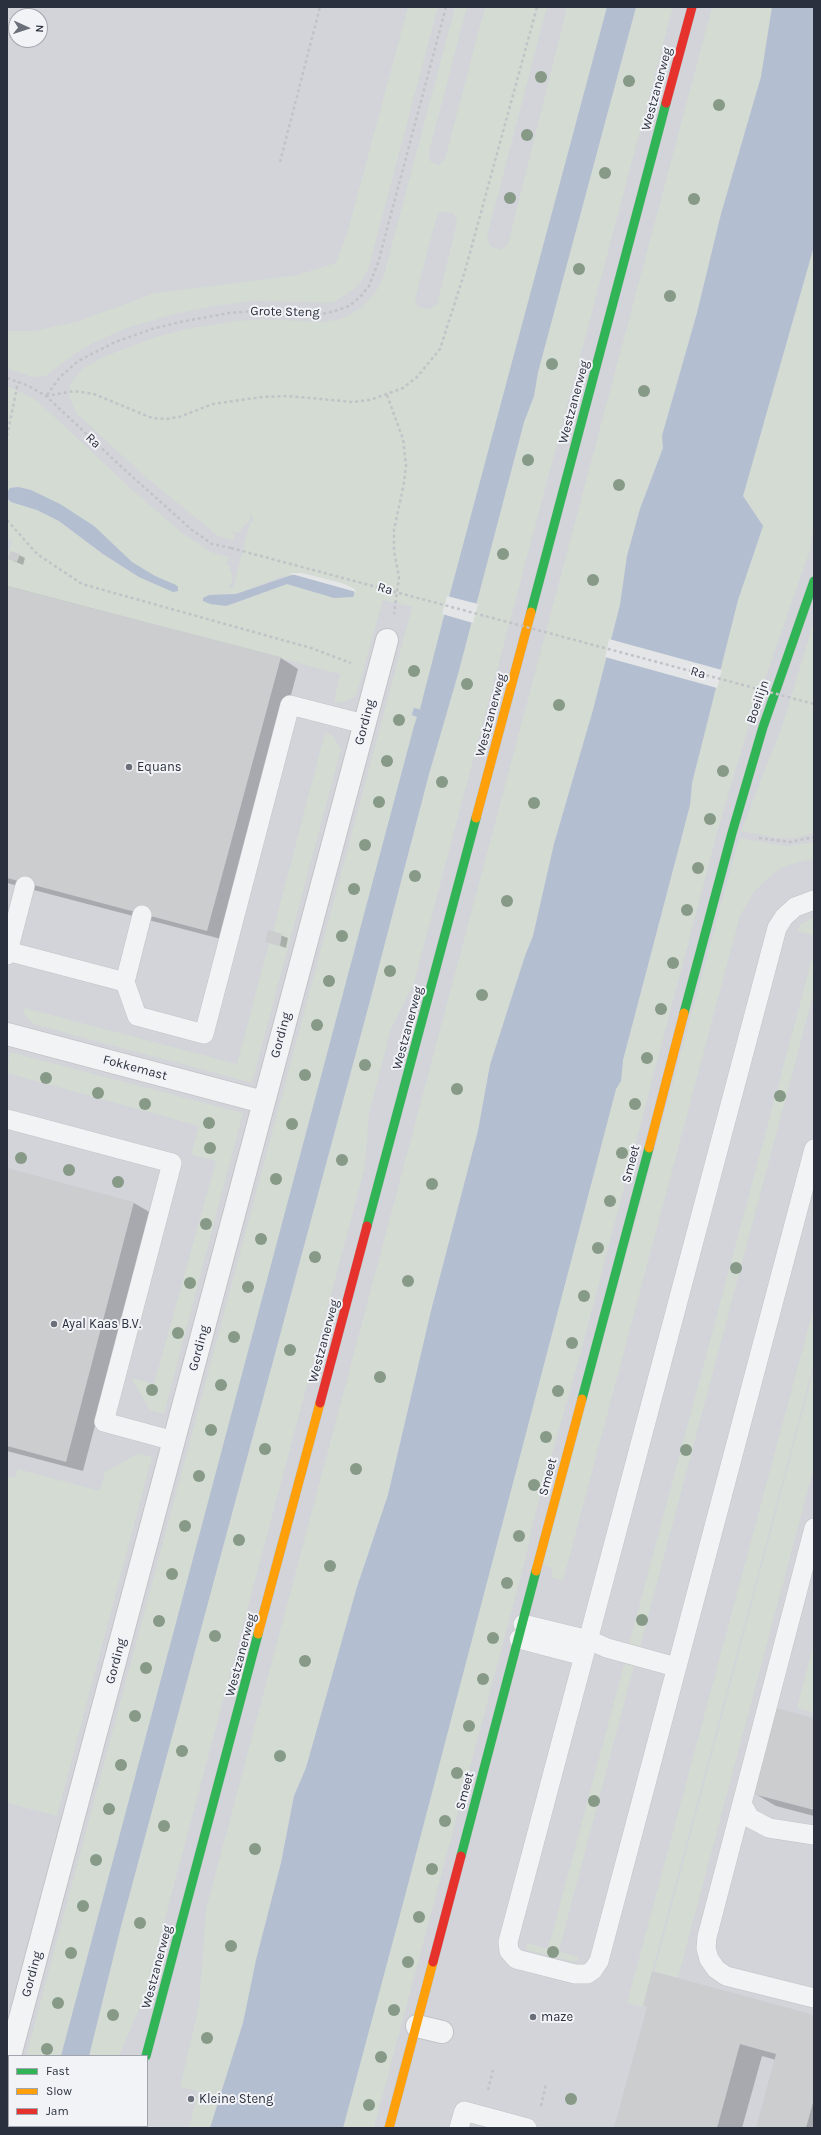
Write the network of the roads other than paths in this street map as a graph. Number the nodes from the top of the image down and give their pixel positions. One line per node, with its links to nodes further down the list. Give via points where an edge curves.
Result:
1 (692, 7): 26 (main road, Westzanerweg)
2 (814, 581): 5 (main road, Boeilijn, via 763,727)
3 (387, 640): 4 (street, Gording)
4 (364, 724): 10 (lane, via 290,705 204,1034 137,1016); 12 (street, Gording)
5 (732, 833): 17 (main road, Smeet)
6 (25, 886): 9 (lane)
7 (814, 900): 18 (lane, via 795,907 777,928)
8 (142, 915): 10 (lane)
9 (7, 952): 10 (lane)
10 (125, 982)
11 (7, 1034): 12 (street, Fokkemast)
12 (263, 1102): 15 (street, Gording)
13 (7, 1119): 15 (lane, via 172,1163 104,1422)
14 (814, 1149): 19 (lane)
15 (174, 1441): 25 (street, Gording)
16 (814, 1528): 20 (lane)
17 (521, 1631): 18 (lane); 23 (main road, Smeet)
18 (586, 1648): 19 (lane, via 607,1648); 19 (lane, via 508,1942 509,1952 516,1959 575,1974 588,1974 599,1960)
19 (676, 1667)
20 (742, 1804): 21 (lane, via 750,1818 769,1828); 22 (lane, via 707,1937 709,1959 716,1969 726,1976)
21 (814, 1835)
22 (814, 1998)
23 (416, 2026): 24 (street); 27 (main road, Smeet)
24 (442, 2032)
25 (10, 2055)
26 (146, 2055)
27 (389, 2128)
28 (459, 2128): 29 (lane, via 464,2111)
29 (527, 2128)

